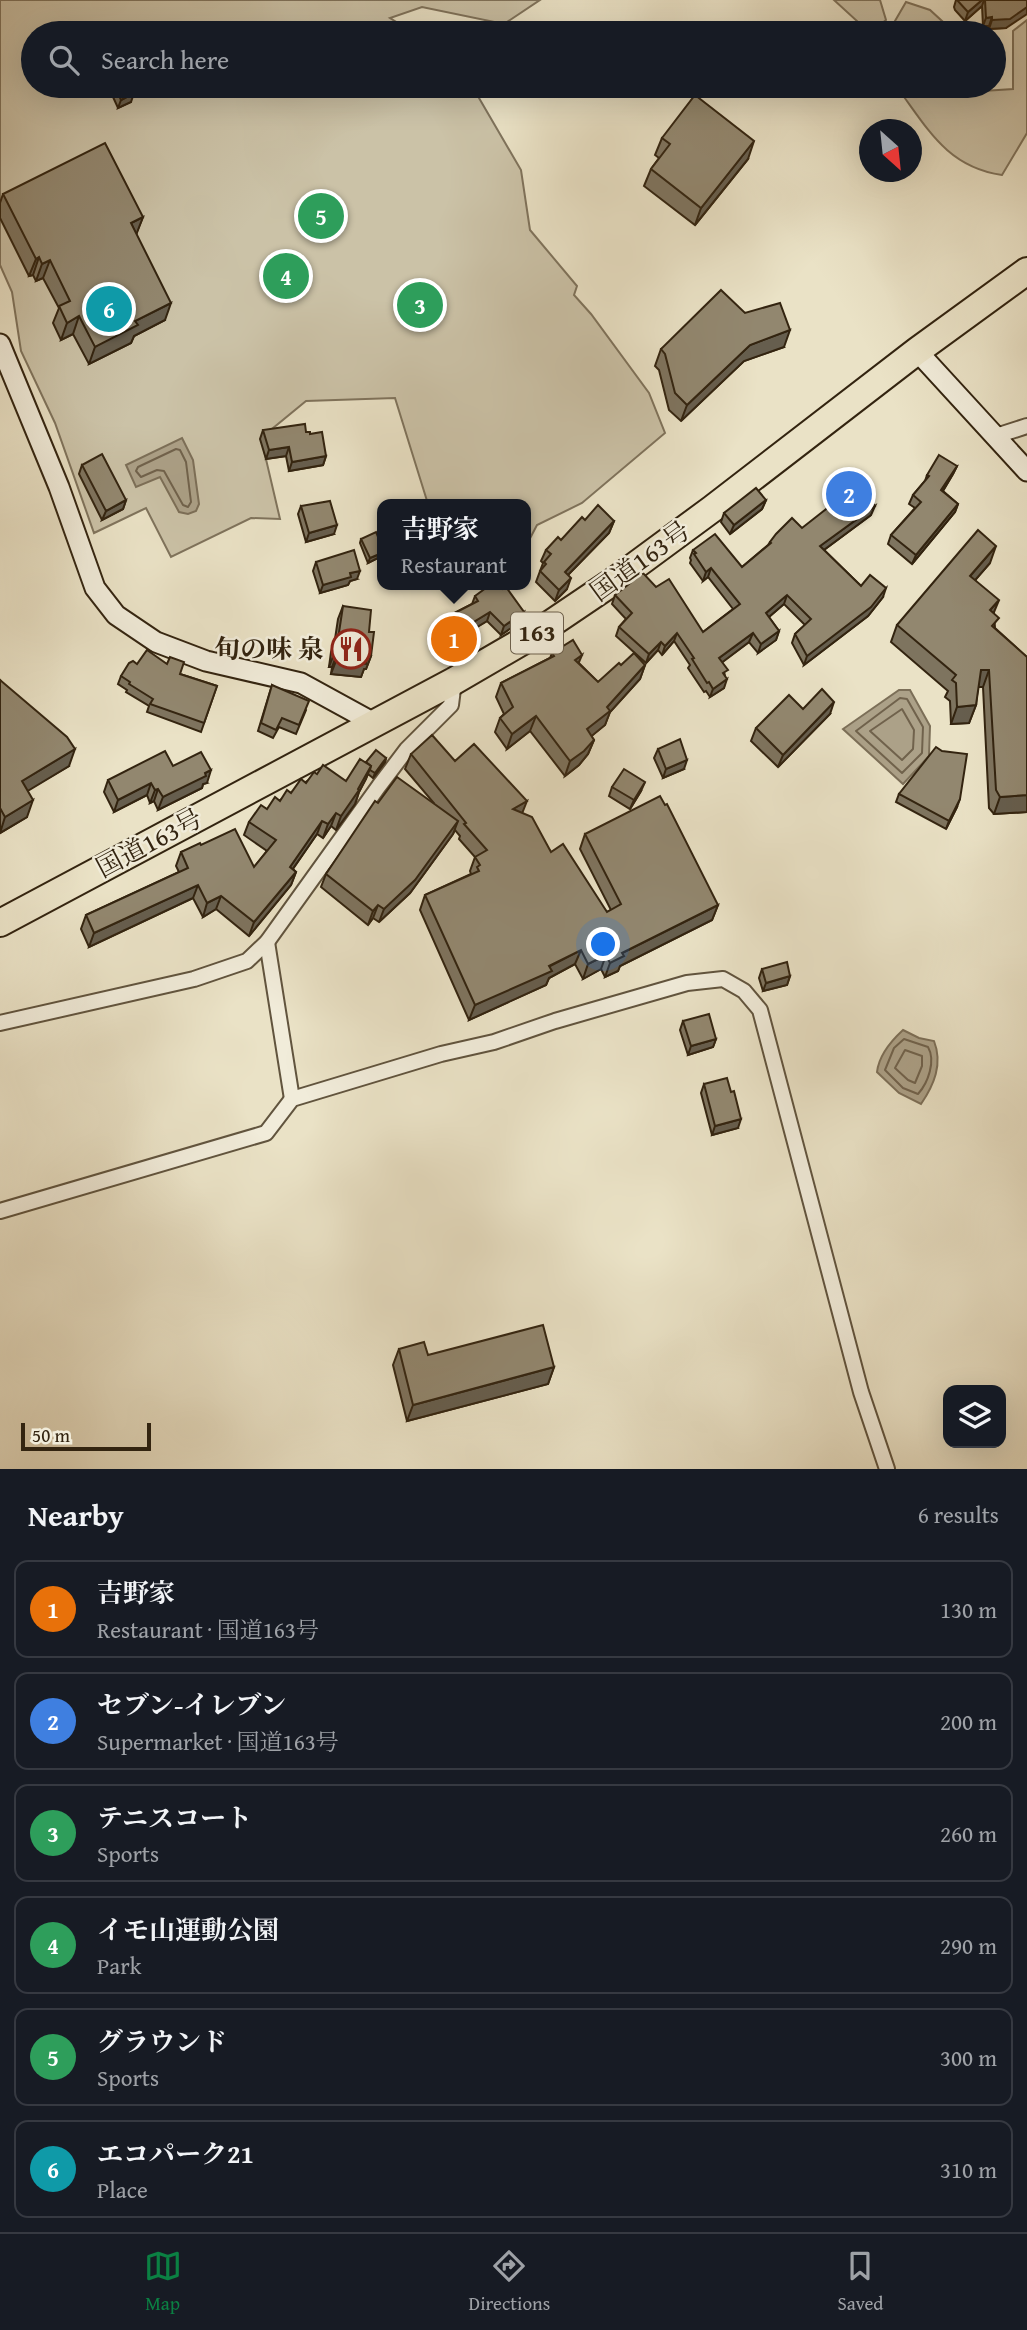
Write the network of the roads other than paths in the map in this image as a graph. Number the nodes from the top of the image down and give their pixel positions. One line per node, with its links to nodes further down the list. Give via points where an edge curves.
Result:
1 (1027, 271): 3 (highway, 国道163号 / 163)
2 (0, 344): 8 (street, via 95,587 116,615 156,642 206,661 301,682)
3 (917, 351): 5 (street); 7 (highway, 国道163号 / 163, via 617,579)
4 (1027, 426): 5 (street)
5 (996, 436): 6 (street)
6 (1027, 471)
7 (454, 681): 8 (highway, 国道163号 / 163); 10 (street, via 451,705 379,786)
8 (374, 723): 9 (highway, 国道163号 / 163)
9 (0, 923)
10 (267, 942): 11 (street, via 247,961 194,979); 12 (street)
11 (0, 1023)
12 (292, 1099): 13 (street, via 266,1133); 14 (street, via 687,982 723,979 744,991 760,1010 861,1392)
13 (0, 1211)
14 (887, 1469)

